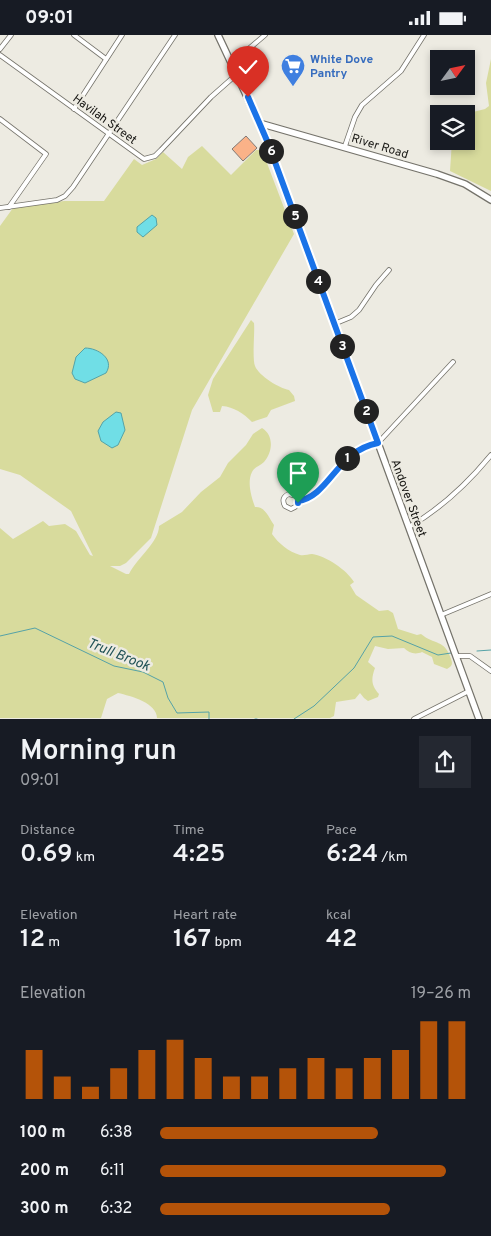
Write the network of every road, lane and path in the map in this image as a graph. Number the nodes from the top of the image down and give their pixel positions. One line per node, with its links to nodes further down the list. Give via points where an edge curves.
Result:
1 (11, 35): 8 (street)
2 (74, 35): 10 (street)
3 (122, 35): 10 (street)
4 (175, 35): 16 (street)
5 (218, 35): 11 (main road, Andover Street)
6 (266, 35): 11 (street)
7 (424, 35): 17 (street, via 401,71 362,105)
8 (0, 49)
9 (0, 55): 13 (street, Havilah Street)
10 (106, 59): 13 (street)
11 (232, 63): 12 (main road, Andover Street)
12 (237, 74): 15 (main road, Andover Street); 16 (street, Havilah Street, via 155,156 142,158)
13 (74, 109): 16 (street, Havilah Street)
14 (0, 119): 19 (street, via 46,153)
15 (259, 123): 17 (main road, River Road); 22 (main road, Andover Street)
16 (109, 134): 19 (street, via 65,196)
17 (345, 146): 18 (main road, River Road, via 465,184)
18 (491, 199)
19 (9, 207): 20 (street)
20 (0, 208)
21 (389, 270): 22 (street, via 359,310)
22 (334, 324): 24 (main road, Andover Street)
23 (453, 362): 24 (street)
24 (378, 443): 26 (street, via 354,452 309,498); 27 (main road, Andover Street)
25 (491, 455): 27 (street, via 457,491)
26 (298, 501)
27 (409, 527): 29 (main road, Andover Street)
28 (491, 594): 29 (street)
29 (441, 615): 30 (main road, Andover Street)
30 (457, 656): 31 (street, via 470,656); 32 (main road, Andover Street)
31 (491, 671)
32 (469, 691): 33 (street); 34 (main road, Andover Street)
33 (414, 719)
34 (479, 719)

